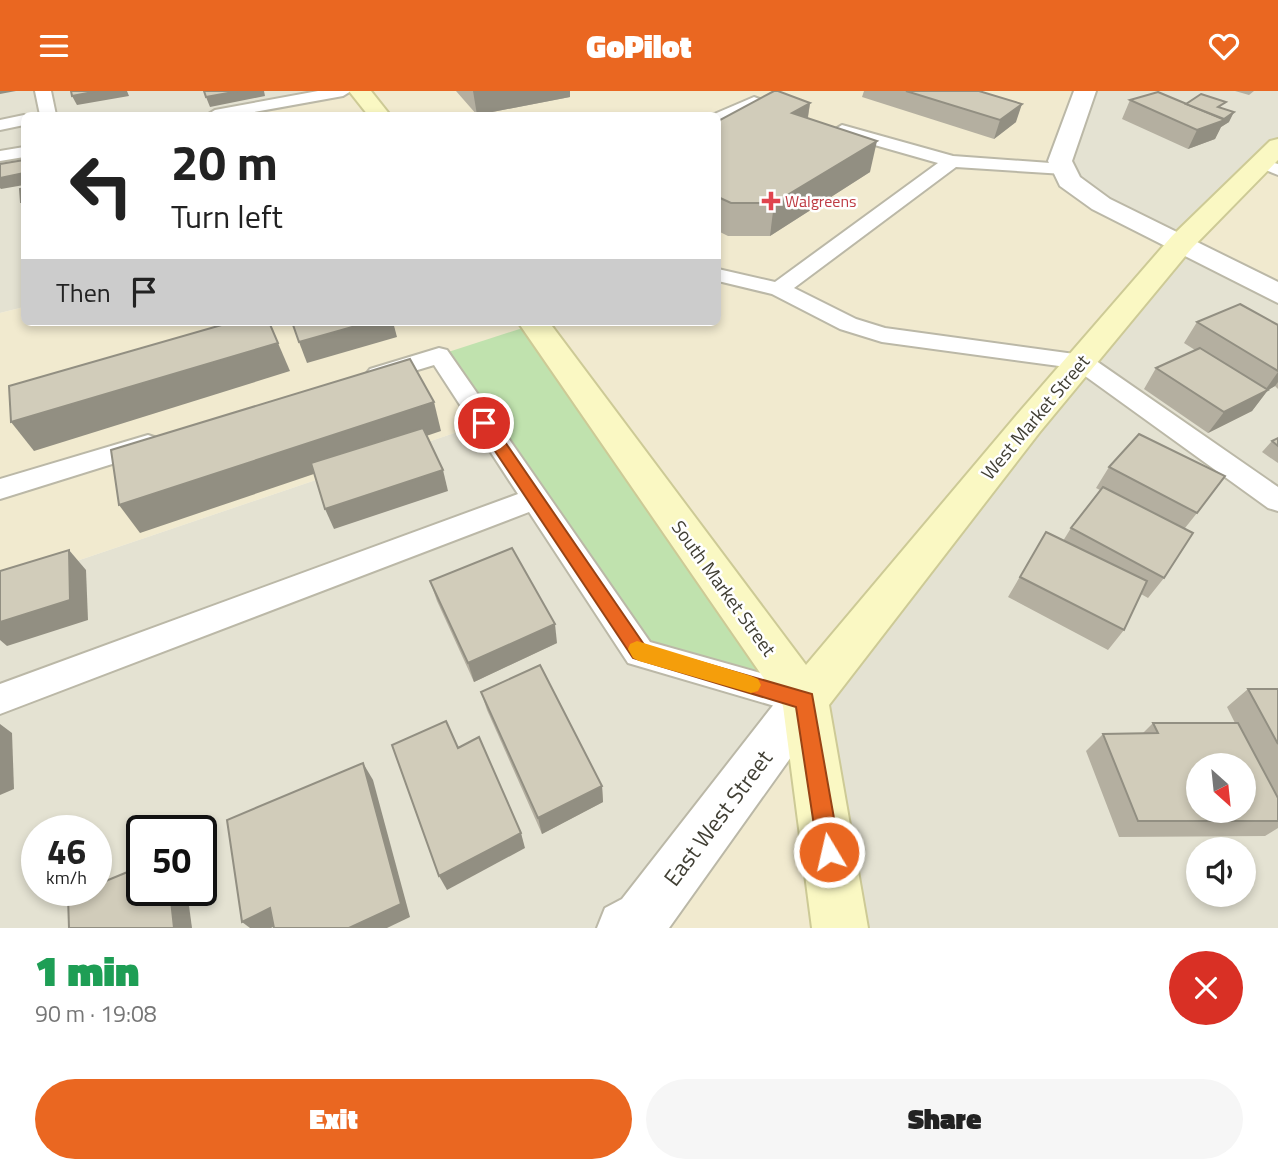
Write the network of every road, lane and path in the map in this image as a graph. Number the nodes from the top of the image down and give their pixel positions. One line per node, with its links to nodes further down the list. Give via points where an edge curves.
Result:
1 (43, 91): 5 (lane)
2 (343, 91): 6 (lane)
3 (360, 91): 7 (main road)
4 (1086, 91): 17 (street, via 1060,162)
5 (46, 112)
6 (231, 112)
7 (377, 112)
8 (721, 117): 9 (lane, via 754,102)
9 (803, 118)
10 (21, 121): 11 (lane)
11 (0, 125)
12 (828, 126): 16 (lane)
13 (21, 152): 14 (lane)
14 (0, 156)
15 (1272, 160): 18 (main road, West Market Street)
16 (952, 161): 17 (lane); 20 (lane)
17 (1064, 169): 18 (street, via 1069,181 1101,204)
18 (1182, 243): 21 (street); 23 (main road, West Market Street)
19 (721, 276): 20 (lane)
20 (779, 289): 23 (lane, via 848,324 883,335)
21 (1277, 293)
22 (536, 326): 30 (main road, South Market Street)
23 (1082, 361): 28 (lane); 30 (main road, West Market Street)
24 (359, 379): 27 (lane, via 439,355)
25 (173, 436): 26 (lane)
26 (0, 489)
27 (534, 499): 29 (lane); 30 (lane, via 639,653)
28 (1278, 501)
29 (0, 699)
30 (805, 700): 31 (street, East West Street, via 642,919); 32 (main road, South Market Street)
31 (625, 928)
32 (840, 928)

